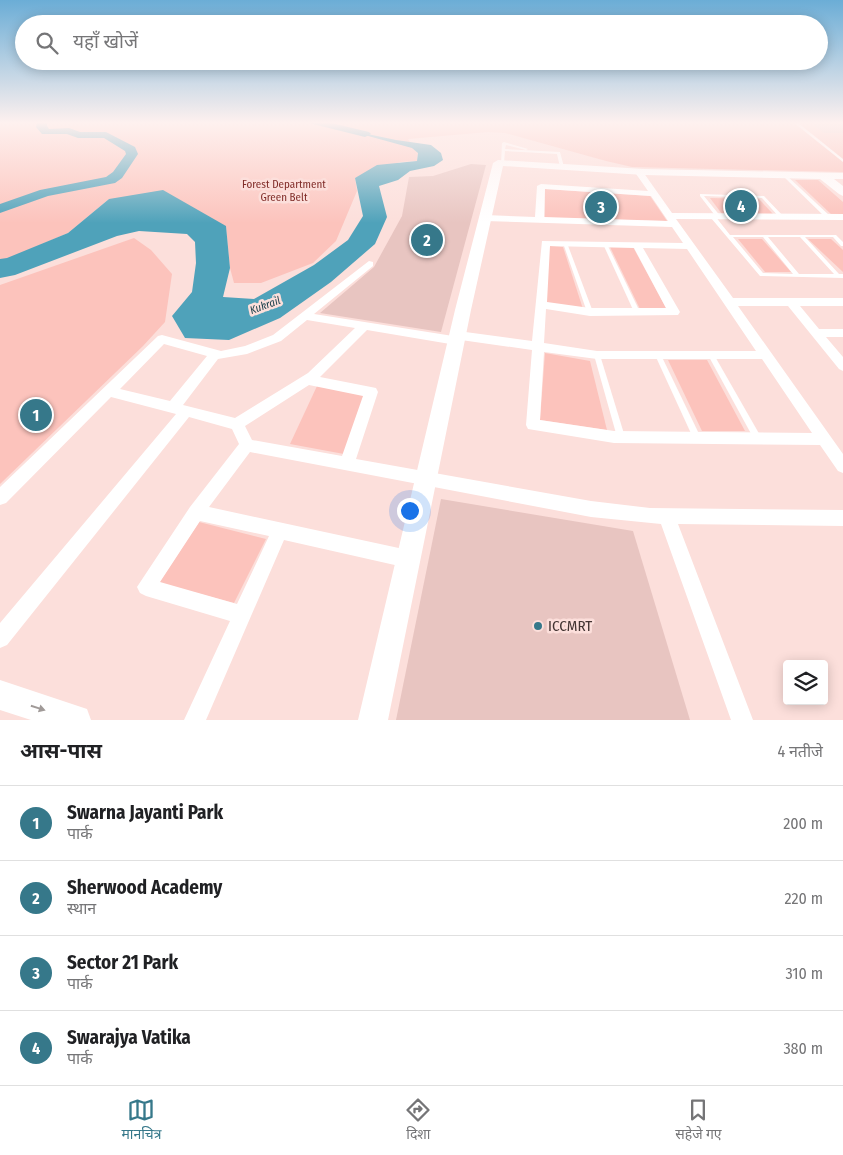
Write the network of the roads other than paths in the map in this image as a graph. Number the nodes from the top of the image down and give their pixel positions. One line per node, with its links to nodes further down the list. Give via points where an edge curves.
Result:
1 (503, 156): 3 (lane)
2 (560, 156): 4 (lane)
3 (502, 163): 4 (street); 15 (street, via 498,163)
4 (562, 167): 5 (street)
5 (638, 171): 6 (street); 10 (street)
6 (784, 175): 7 (street); 13 (lane)
7 (823, 176): 8 (street); 9 (street)
8 (843, 176)
9 (843, 192)
10 (654, 194): 16 (street, via 541,186); 17 (street)
11 (716, 216): 12 (street); 12 (lane, via 701,195 763,197); 17 (street); 18 (lane)
12 (782, 217): 13 (street)
13 (828, 217): 14 (street)
14 (843, 217)
15 (485, 218): 16 (street); 39 (street)
16 (539, 220): 17 (street)
17 (672, 220): 25 (street)
18 (730, 236): 19 (lane); 27 (lane, via 762,275)
19 (764, 236): 20 (lane); 27 (lane)
20 (800, 236): 24 (lane, via 834,236); 28 (lane)
21 (565, 243): 22 (street); 32 (street, via 545,243); 33 (lane)
22 (605, 244): 23 (street); 34 (lane)
23 (637, 245): 25 (street); 34 (street, via 674,312)
24 (843, 245)
25 (690, 246): 29 (street)
26 (369, 264): 35 (street)
27 (797, 275): 28 (lane)
28 (841, 276)
29 (729, 302): 30 (street); 45 (street)
30 (791, 302): 31 (street); 37 (street)
31 (843, 302)
32 (541, 305): 33 (street); 40 (street)
33 (590, 312): 34 (street)
34 (637, 312)
35 (304, 316): 36 (street); 41 (street, via 277,338 247,350 222,355)
36 (364, 326): 39 (street); 47 (street)
37 (816, 333): 38 (street); 46 (street)
38 (843, 333)
39 (457, 338): 40 (street); 58 (street)
40 (538, 346): 42 (street); 51 (street, via 533,425)
41 (216, 353): 48 (street, via 162,339); 49 (street)
42 (597, 355): 43 (street); 51 (lane)
43 (658, 355): 44 (street); 52 (lane)
44 (711, 355): 45 (street); 53 (lane)
45 (766, 355): 54 (street)
46 (843, 366)
47 (307, 380): 50 (street); 56 (street, via 371,392)
48 (108, 391): 49 (street); 59 (street)
49 (180, 409): 50 (street); 66 (street)
50 (237, 424): 55 (street)
51 (621, 437): 52 (street)
52 (697, 438): 53 (street)
53 (758, 438): 54 (street)
54 (824, 439): 57 (street)
55 (247, 446): 56 (street); 60 (street)
56 (347, 464): 58 (street)
57 (843, 466)
58 (426, 479): 61 (street, via 591,509); 64 (street)
59 (0, 498)
60 (196, 512): 63 (street); 65 (street, via 146,587)
61 (667, 517): 62 (street); 71 (street)
62 (843, 518)
63 (280, 530): 64 (street); 65 (street)
64 (408, 559): 70 (street)
65 (242, 615): 69 (street)
66 (0, 638)
67 (0, 695): 68 (street, one-way to 68)
68 (76, 720)
69 (195, 720)
70 (373, 720)
71 (742, 720)

